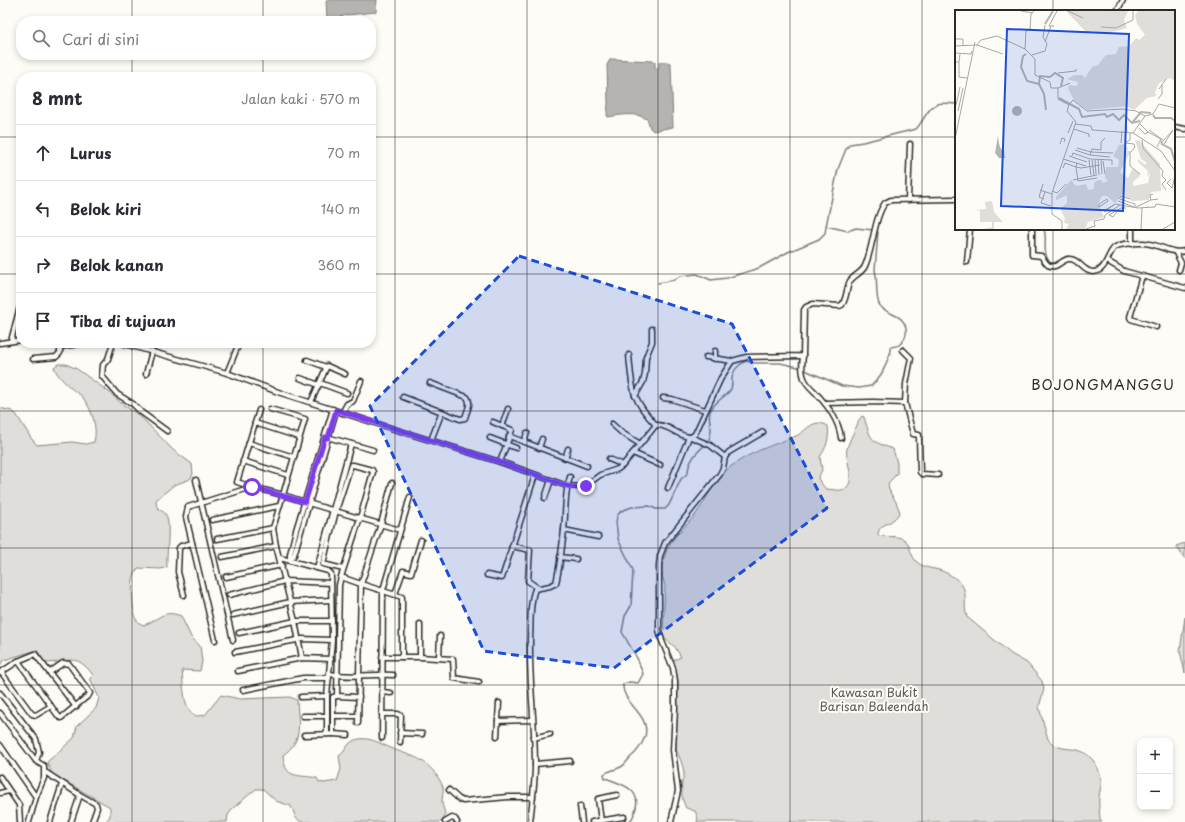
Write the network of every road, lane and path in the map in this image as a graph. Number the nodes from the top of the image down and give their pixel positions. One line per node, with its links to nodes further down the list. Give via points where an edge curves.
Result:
1 (1123, 0): 2 (street)
2 (1118, 10)
3 (1175, 127): 4 (street)
4 (1185, 129)
5 (910, 144): 7 (street)
6 (955, 199): 7 (street)
7 (908, 200): 33 (street, via 891,200 885,203 865,266 851,280 842,305 813,304 806,307)
8 (970, 230): 15 (street)
9 (1032, 230): 14 (street, via 1032,255 1041,256 1047,264 1056,266 1070,258 1088,271 1094,272 1104,267)
10 (1132, 230): 11 (street)
11 (1132, 241): 13 (street); 14 (street, via 1114,248)
12 (1185, 251): 13 (street)
13 (1176, 252): 16 (street, via 1181,263)
14 (1107, 260): 17 (street, via 1124,271)
15 (967, 262)
16 (1179, 270)
17 (1142, 276): 18 (street); 20 (street, via 1131,319)
18 (1185, 288)
19 (16, 322): 23 (street)
20 (1156, 327)
21 (652, 329): 48 (street, via 652,342 646,357 643,382)
22 (16, 340): 23 (street)
23 (11, 341): 24 (street)
24 (0, 343)
25 (60, 348): 36 (street, via 60,353 56,357)
26 (111, 348): 66 (street, via 103,365 102,376 117,394)
27 (140, 348): 30 (street)
28 (237, 348): 40 (street)
29 (903, 350): 53 (street, via 912,359)
30 (152, 351): 40 (street); 41 (street)
31 (714, 351): 35 (street)
32 (629, 355): 48 (street)
33 (803, 356): 38 (street, via 747,357); 52 (street, via 802,369 806,383)
34 (706, 357): 35 (street)
35 (715, 359): 38 (street)
36 (33, 360)
37 (307, 360): 39 (street)
38 (732, 361): 58 (street)
39 (326, 367): 42 (street); 46 (street)
40 (227, 373): 51 (street)
41 (146, 374)
42 (345, 374)
43 (300, 378): 46 (street)
44 (361, 381): 60 (street, via 353,401 347,404)
45 (430, 382): 59 (street, via 469,398 465,418 460,419)
46 (319, 384): 47 (street); 51 (street)
47 (347, 393)
48 (635, 396): 64 (street)
49 (403, 398): 59 (street)
50 (663, 398): 58 (street)
51 (312, 402): 57 (street)
52 (825, 403): 53 (street); 74 (street, via 838,423)
53 (905, 403): 97 (street, via 913,434 920,437 920,473)
54 (270, 408): 70 (street, via 304,419)
55 (508, 409): 65 (street)
56 (259, 410): 62 (street)
57 (334, 410): 60 (street); 71 (street)
58 (705, 410): 72 (street, via 697,430)
59 (442, 412): 76 (street)
60 (342, 413): 76 (street)
61 (493, 422): 65 (street)
62 (255, 424): 70 (street); 78 (street)
63 (612, 424): 81 (street)
64 (656, 425): 72 (street, via 663,425); 81 (street)
65 (502, 426): 69 (street, via 512,430)
66 (167, 431)
67 (763, 432): 88 (street)
68 (527, 433): 77 (street)
69 (509, 436): 77 (street); 80 (street)
70 (299, 437): 87 (street)
71 (326, 437): 79 (street); 109 (street)
72 (690, 437): 88 (street, via 707,444); 105 (street)
73 (490, 438): 80 (street)
74 (840, 438)
75 (542, 439): 83 (street)
76 (431, 440): 92 (street)
77 (524, 442): 83 (street)
78 (249, 443): 87 (street); 91 (street)
79 (352, 444): 85 (street); 112 (street)
80 (506, 444): 82 (street); 92 (street)
81 (640, 444): 86 (street)
82 (516, 448)
83 (539, 448): 89 (street)
84 (568, 449): 89 (street)
85 (373, 450)
86 (633, 453): 93 (street); 94 (street)
87 (294, 457): 96 (street)
88 (724, 457): 231 (street, via 720,474 665,543 660,556 660,630 675,681 672,750 678,791)
89 (565, 458): 95 (street)
90 (609, 459): 93 (street)
91 (243, 461): 96 (street); 104 (street, via 237,482)
92 (500, 462): 98 (street)
93 (623, 465): 103 (street, via 600,475 584,488)
94 (660, 465)
95 (587, 466)
96 (288, 474): 106 (street)
97 (938, 474)
98 (535, 475): 101 (street); 124 (street)
99 (570, 477): 103 (street)
100 (196, 480): 110 (street)
101 (551, 480): 103 (street); 108 (street)
102 (392, 482): 115 (street)
103 (567, 486): 118 (street)
104 (252, 487): 106 (street); 110 (street)
105 (668, 488)
106 (283, 495): 109 (street); 111 (street)
107 (410, 497): 117 (street)
108 (546, 498)
109 (307, 502): 112 (street); 129 (street)
110 (201, 503): 122 (street, via 186,510); 153 (street)
111 (279, 506): 114 (street); 116 (street)
112 (335, 510): 113 (street); 113 (street, via 351,465 372,470); 131 (street); 132 (street, via 323,564)
113 (360, 518): 115 (street); 132 (street)
114 (212, 520)
115 (381, 524): 117 (street); 138 (street)
116 (273, 528): 120 (street); 123 (street)
117 (400, 530): 140 (street)
118 (564, 530): 119 (street); 126 (street)
119 (598, 537)
120 (217, 539)
121 (421, 540): 141 (street, via 411,573 403,571)
122 (192, 543): 142 (street, via 179,548 178,572); 152 (street)
123 (276, 546): 125 (street); 127 (street)
124 (512, 546): 133 (street, via 502,578); 139 (street, via 530,550 528,580)
125 (222, 557)
126 (560, 557): 128 (street); 139 (street, via 556,583)
127 (280, 558): 129 (street); 130 (street)
128 (576, 559)
129 (290, 561): 131 (street)
130 (282, 565): 134 (street); 136 (street)
131 (317, 568): 137 (street, via 331,574)
132 (343, 569): 135 (street)
133 (487, 575)
134 (226, 577)
135 (341, 577): 138 (street); 168 (street)
136 (285, 581): 137 (street); 143 (street); 145 (street)
137 (331, 583): 144 (street)
138 (361, 584): 140 (street); 171 (street)
139 (538, 588): 190 (street, via 535,589 531,615)
140 (383, 590): 141 (street); 157 (street)
141 (395, 594): 158 (street, via 402,597)
142 (184, 595)
143 (229, 595)
144 (331, 600): 145 (street); 148 (street)
145 (290, 602): 146 (street); 147 (street)
146 (233, 615)
147 (295, 621): 148 (street); 150 (street); 154 (street)
148 (332, 621): 155 (street)
149 (420, 624): 159 (street)
150 (238, 633)
151 (440, 636): 161 (street)
152 (215, 640)
153 (233, 640)
154 (299, 640): 155 (street); 156 (street); 160 (street)
155 (332, 640): 162 (street)
156 (235, 652)
157 (382, 657): 158 (street); 167 (street)
158 (402, 657): 159 (street)
159 (420, 657): 161 (street)
160 (302, 658): 162 (street); 164 (street)
161 (439, 658): 172 (street, via 453,659 454,678)
162 (331, 659): 170 (street)
163 (18, 662): 165 (street); 166 (street, via 35,654); 182 (street)
164 (238, 671)
165 (0, 672): 182 (street, via 32,714 36,715)
166 (50, 672): 183 (street); 183 (street, via 63,663 69,664 89,690 89,695)
167 (382, 674): 169 (street); 171 (street); 174 (street)
168 (337, 675): 170 (street); 171 (street); 178 (street)
169 (393, 675)
170 (329, 676): 173 (street, via 303,678); 177 (street)
171 (359, 676): 179 (street)
172 (479, 682)
173 (244, 690)
174 (382, 692): 176 (street); 185 (street)
175 (0, 693): 205 (street, via 36,739 39,752)
176 (391, 693)
177 (327, 696): 180 (street); 187 (street)
178 (337, 696): 179 (street); 188 (street, via 333,697)
179 (359, 696): 189 (street)
180 (301, 697)
181 (499, 703): 191 (street)
182 (51, 706): 183 (street, via 62,718)
183 (76, 707)
184 (0, 713): 205 (street)
185 (382, 714): 193 (street, via 400,715); 201 (street)
186 (303, 716): 187 (street)
187 (326, 716): 194 (street)
188 (333, 716): 189 (street); 195 (street)
189 (358, 716): 192 (street)
190 (532, 720): 191 (street); 202 (street)
191 (498, 721): 200 (street)
192 (358, 723)
193 (400, 733): 196 (street); 203 (street)
194 (326, 734): 195 (street); 198 (street)
195 (333, 734): 199 (street)
196 (422, 734)
197 (550, 734): 202 (street)
198 (304, 735)
199 (348, 735)
200 (497, 736)
201 (382, 738)
202 (533, 738): 207 (street)
203 (400, 742)
204 (0, 745): 216 (street)
205 (36, 761): 208 (street, via 44,766)
206 (570, 761): 207 (street)
207 (535, 764): 217 (street)
208 (45, 772): 210 (street); 216 (street)
209 (0, 777): 212 (street)
210 (62, 784): 214 (street); 223 (street)
211 (449, 790): 217 (street, via 463,801)
212 (9, 791): 213 (street); 221 (street, via 19,805)
213 (0, 793)
214 (80, 795): 224 (street); 225 (street, via 97,805)
215 (617, 795): 220 (street, via 598,799)
216 (36, 797): 222 (street)
217 (533, 797): 228 (street)
218 (580, 806): 229 (street)
219 (624, 816): 220 (street)
220 (601, 821): 230 (street)
221 (20, 822)
222 (29, 822)
223 (50, 822)
224 (71, 822)
225 (92, 822)
226 (445, 822): 227 (street, via 452,818)
227 (457, 822)
228 (530, 822)
229 (582, 822)
230 (592, 822)
231 (671, 822)

